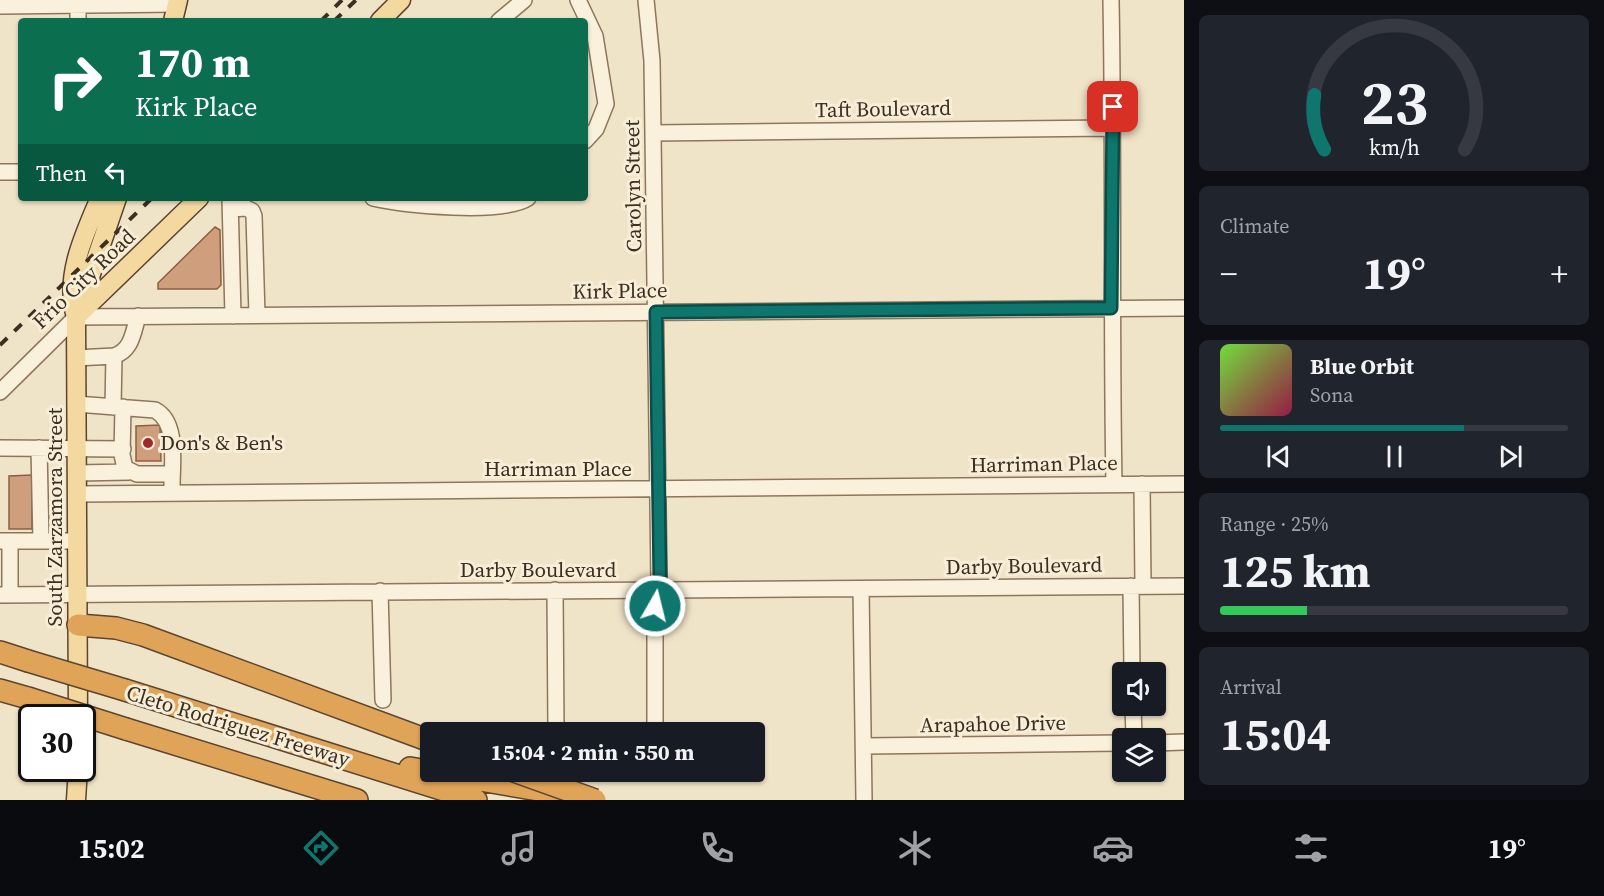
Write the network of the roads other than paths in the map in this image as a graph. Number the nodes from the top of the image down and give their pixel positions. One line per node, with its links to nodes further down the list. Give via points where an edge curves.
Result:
1 (401, 0): 10 (main road)
2 (524, 0): 11 (street)
3 (578, 0): 12 (street)
4 (646, 0): 15 (street, Carolyn Street)
5 (1111, 0): 14 (street)
6 (78, 2): 7 (street); 8 (street); 9 (street)
7 (0, 6)
8 (176, 8)
9 (78, 18)
10 (383, 18)
11 (503, 18)
12 (584, 18)
13 (588, 28): 16 (street, via 600,55 606,104)
14 (1113, 128): 15 (street, Taft Boulevard); 28 (street)
15 (653, 133): 29 (street, Carolyn Street)
16 (588, 138)
17 (0, 172): 18 (street)
18 (18, 172)
19 (99, 201): 33 (main road, South Zarzamora Street, via 73,274 71,301)
20 (116, 201): 33 (main road, South Zarzamora Street)
21 (196, 201): 33 (main road, Frio City Road)
22 (419, 201): 24 (street)
23 (516, 201): 24 (street, via 497,206)
24 (434, 202)
25 (230, 204): 26 (street); 32 (street)
26 (252, 209): 30 (street)
27 (1184, 306): 28 (street, Kirk Place)
28 (1111, 308): 29 (street, Kirk Place); 46 (street)
29 (656, 312): 30 (street, Kirk Place); 49 (street, Carolyn Street)
30 (256, 315): 32 (street, Kirk Place)
31 (138, 316): 32 (street, Kirk Place); 33 (street, Kirk Place); 34 (street, via 128,347)
32 (233, 316)
33 (76, 317): 35 (main road, South Zarzamora Street); 36 (street, Frio City Road)
34 (114, 356): 35 (street); 38 (street)
35 (76, 358): 37 (main road, South Zarzamora Street)
36 (0, 392)
37 (76, 404): 38 (street); 41 (main road, South Zarzamora Street)
38 (118, 407): 42 (street); 45 (street, via 155,410 168,421)
39 (0, 448): 40 (street)
40 (39, 448): 41 (street); 53 (street)
41 (77, 448): 42 (street); 43 (main road, South Zarzamora Street)
42 (123, 449): 44 (street, via 123,461)
43 (77, 473): 44 (street); 52 (main road, South Zarzamora Street)
44 (136, 473): 45 (street); 50 (street)
45 (171, 474): 51 (street)
46 (1114, 484): 47 (street, Harriman Place); 49 (street, Harriman Place)
47 (1142, 484): 48 (street, Harriman Place); 57 (street)
48 (1184, 484)
49 (658, 490): 51 (street, Harriman Place); 62 (street, Carolyn Street)
50 (143, 493): 51 (street, Harriman Place); 52 (street, Harriman Place)
51 (172, 493)
52 (77, 494): 54 (main road, South Zarzamora Street)
53 (41, 541): 54 (street); 55 (street)
54 (78, 541): 63 (main road, South Zarzamora Street)
55 (5, 542): 56 (street)
56 (5, 562): 64 (street)
57 (1137, 586): 58 (street, Darby Boulevard); 59 (street, Darby Boulevard); 67 (street)
58 (1184, 586)
59 (861, 589): 62 (street, Darby Boulevard); 77 (street)
60 (555, 590): 61 (street, Darby Boulevard); 62 (street, Darby Boulevard); 71 (street)
61 (380, 591): 63 (street, Darby Boulevard); 69 (street)
62 (658, 592): 72 (street, Carolyn Street)
63 (78, 594): 64 (street, Darby Boulevard); 65 (main road, South Zarzamora Street)
64 (5, 595)
65 (78, 625): 70 (main road, South Zarzamora Street); 73 (highway, via 143,635)
66 (0, 652): 78 (highway, Cleto Rodriguez Freeway, bridge)
67 (1133, 662)
68 (0, 690): 79 (highway, Cleto Rodriguez Freeway, bridge)
69 (383, 700)
70 (78, 704)
71 (556, 722)
72 (655, 722)
73 (420, 737)
74 (1184, 742): 76 (street)
75 (1112, 743): 77 (street, Arapahoe Drive)
76 (1166, 743)
77 (864, 746): 87 (street)
78 (327, 753): 85 (highway, Cleto Rodriguez Freeway); 86 (highway)
79 (275, 776): 83 (highway); 84 (highway, Cleto Rodriguez Freeway)
80 (77, 782): 82 (main road)
81 (545, 782): 86 (highway, bridge)
82 (76, 800)
83 (328, 800)
84 (357, 800)
85 (476, 800)
86 (595, 800)
87 (864, 800)

